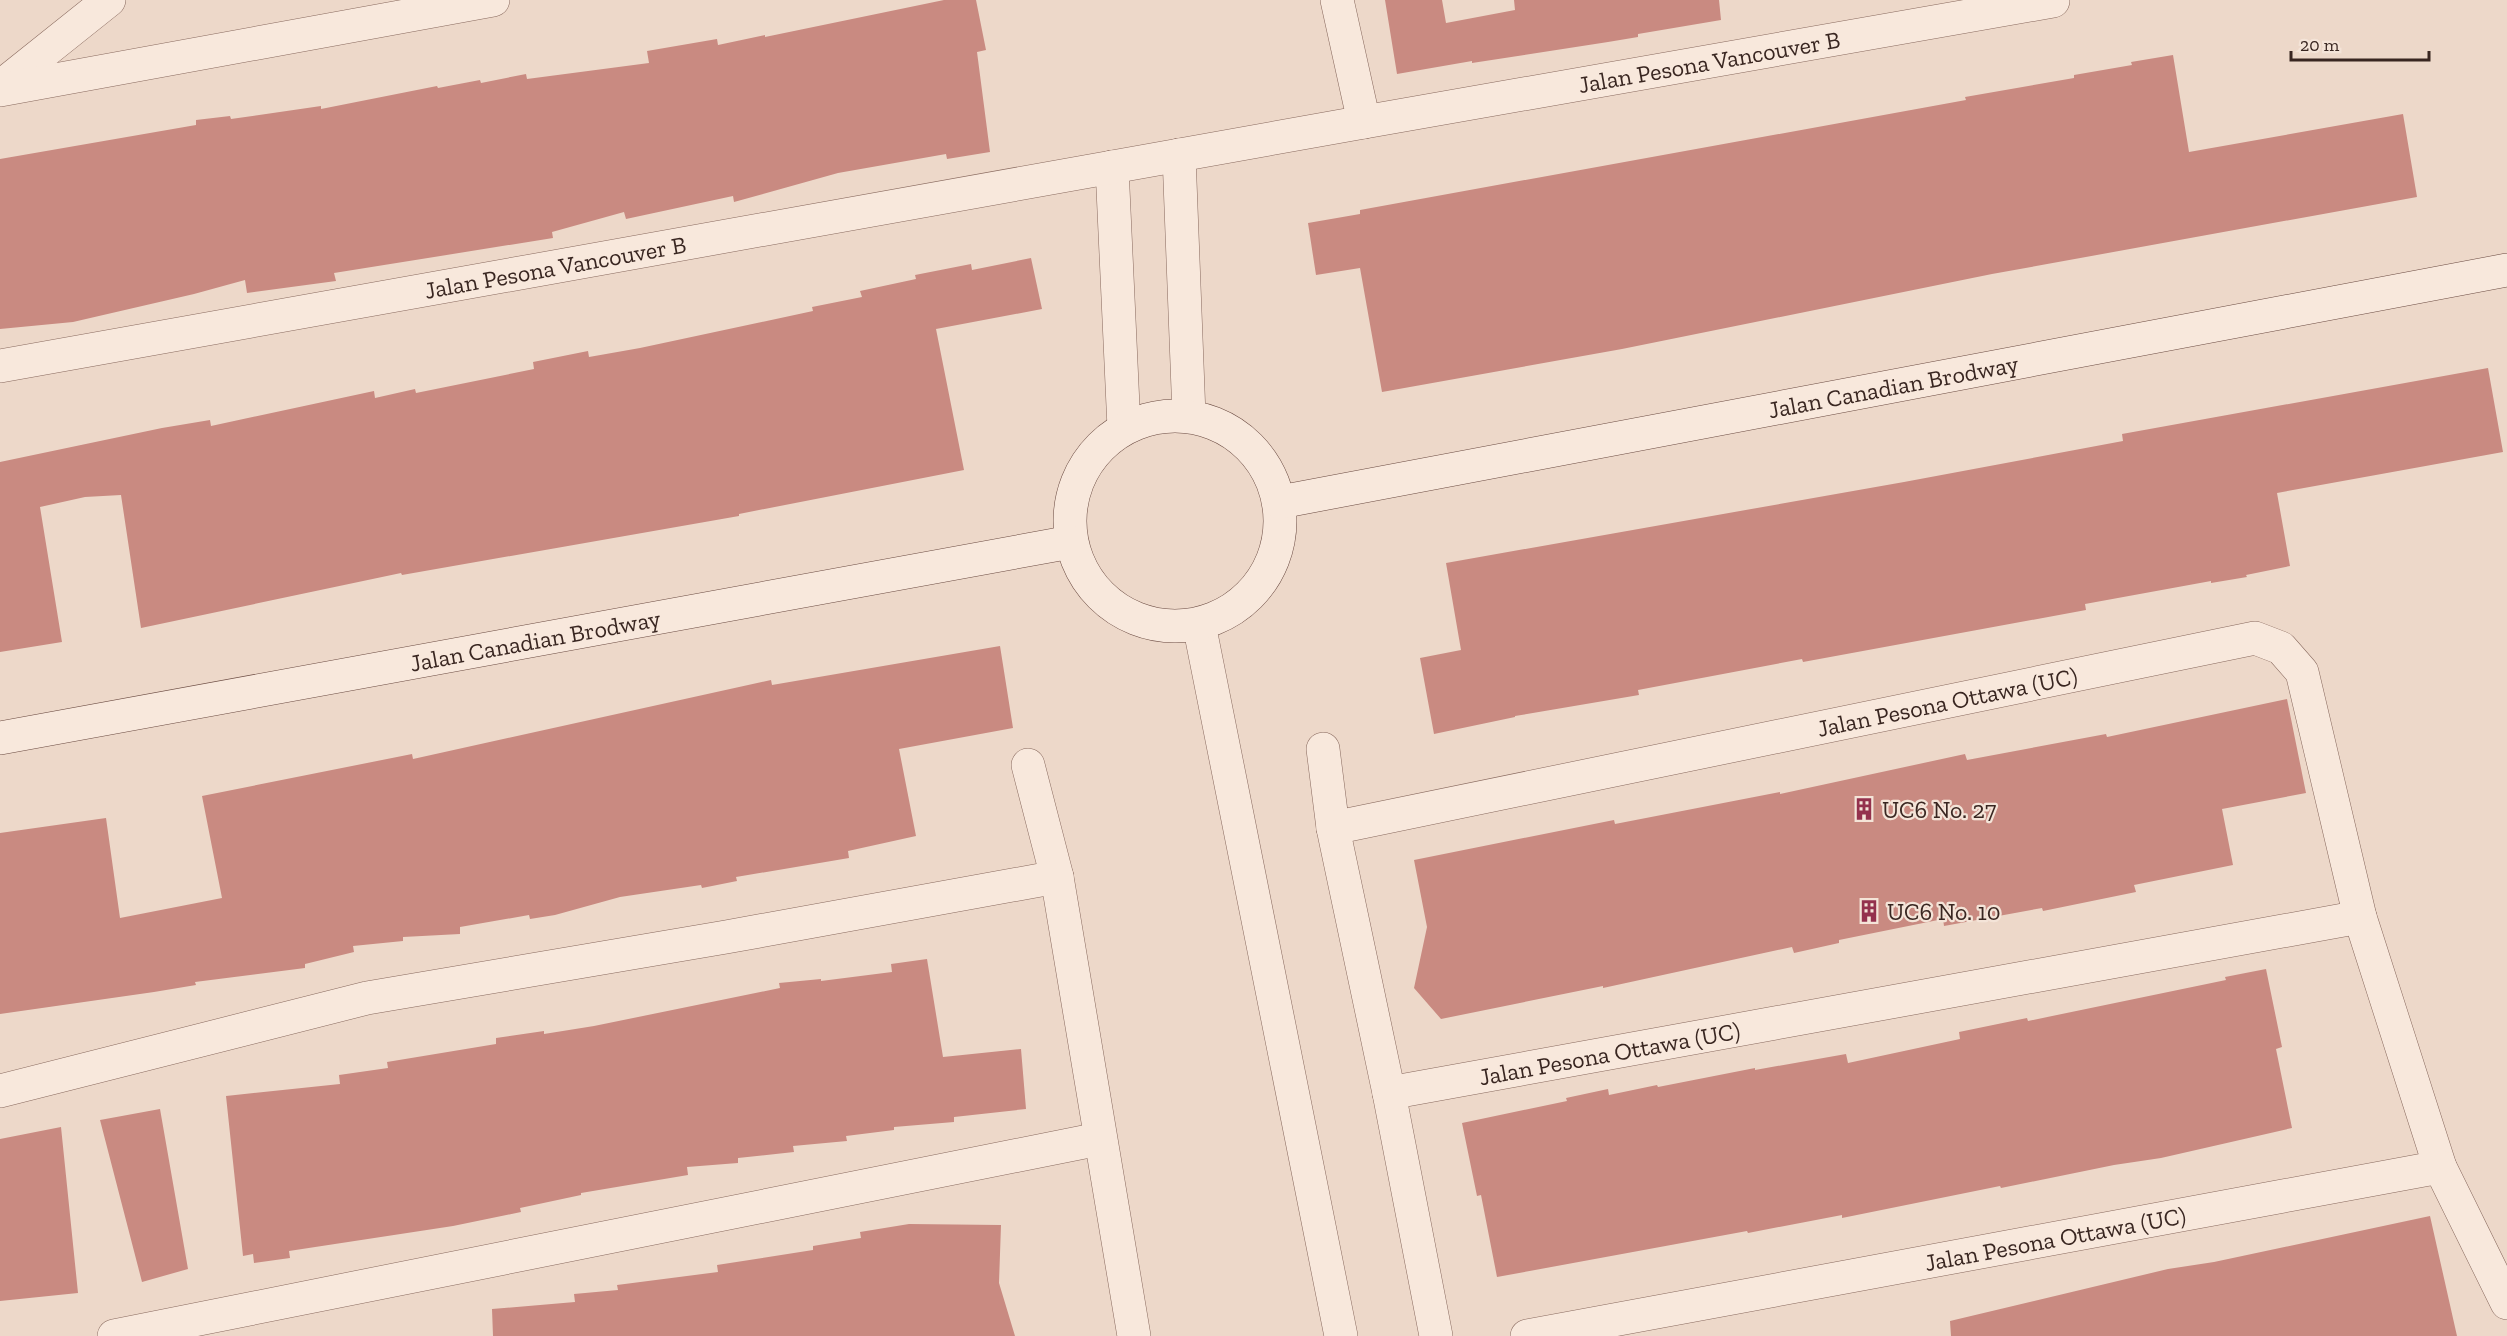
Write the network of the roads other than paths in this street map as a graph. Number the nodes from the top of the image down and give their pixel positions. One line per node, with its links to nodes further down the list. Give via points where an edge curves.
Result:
1 (110, 0): 5 (street)
2 (493, 0): 5 (street)
3 (1337, 0): 6 (street)
4 (2053, 1): 6 (street, Jalan Pesona Vancouver B)
5 (0, 88)
6 (1364, 122): 7 (street, Jalan Pesona Vancouver B)
7 (1179, 155): 8 (street, Jalan Pesona Vancouver B); 11 (street)
8 (1112, 167): 10 (street, Jalan Pesona Vancouver B); 12 (street)
9 (2507, 270): 13 (street, Jalan Canadian Brodway)
10 (0, 366)
11 (1189, 416): 12 (street, via 1155,417); 13 (street, via 1221,425 1248,444 1269,470)
12 (1124, 429): 14 (street, via 1098,449 1078,477 1070,509)
13 (1280, 502): 15 (street, via 1281,534 1272,565 1254,592 1229,612)
14 (1071, 542): 15 (street, via 1082,574 1103,600 1132,618 1165,626); 16 (street, Jalan Canadian Brodway)
15 (1199, 624): 29 (street)
16 (0, 738)
17 (1323, 748): 19 (street)
18 (1028, 765): 20 (street)
19 (1333, 828): 21 (street, Jalan Pesona Ottawa (UC), via 2255,638 2281,648 2302,672); 23 (street)
20 (1057, 877): 22 (street, via 367,998); 24 (street)
21 (2361, 917): 23 (street, Jalan Pesona Ottawa (UC)); 25 (street, Jalan Pesona Ottawa (UC))
22 (0, 1091)
23 (1389, 1093): 30 (street)
24 (1099, 1139): 27 (street); 28 (street)
25 (2440, 1167): 26 (street, Jalan Pesona Ottawa (UC)); 31 (street, Jalan Pesona Ottawa (UC))
26 (2507, 1303)
27 (114, 1336)
28 (1134, 1336)
29 (1341, 1336)
30 (1436, 1336)
31 (1527, 1336)

